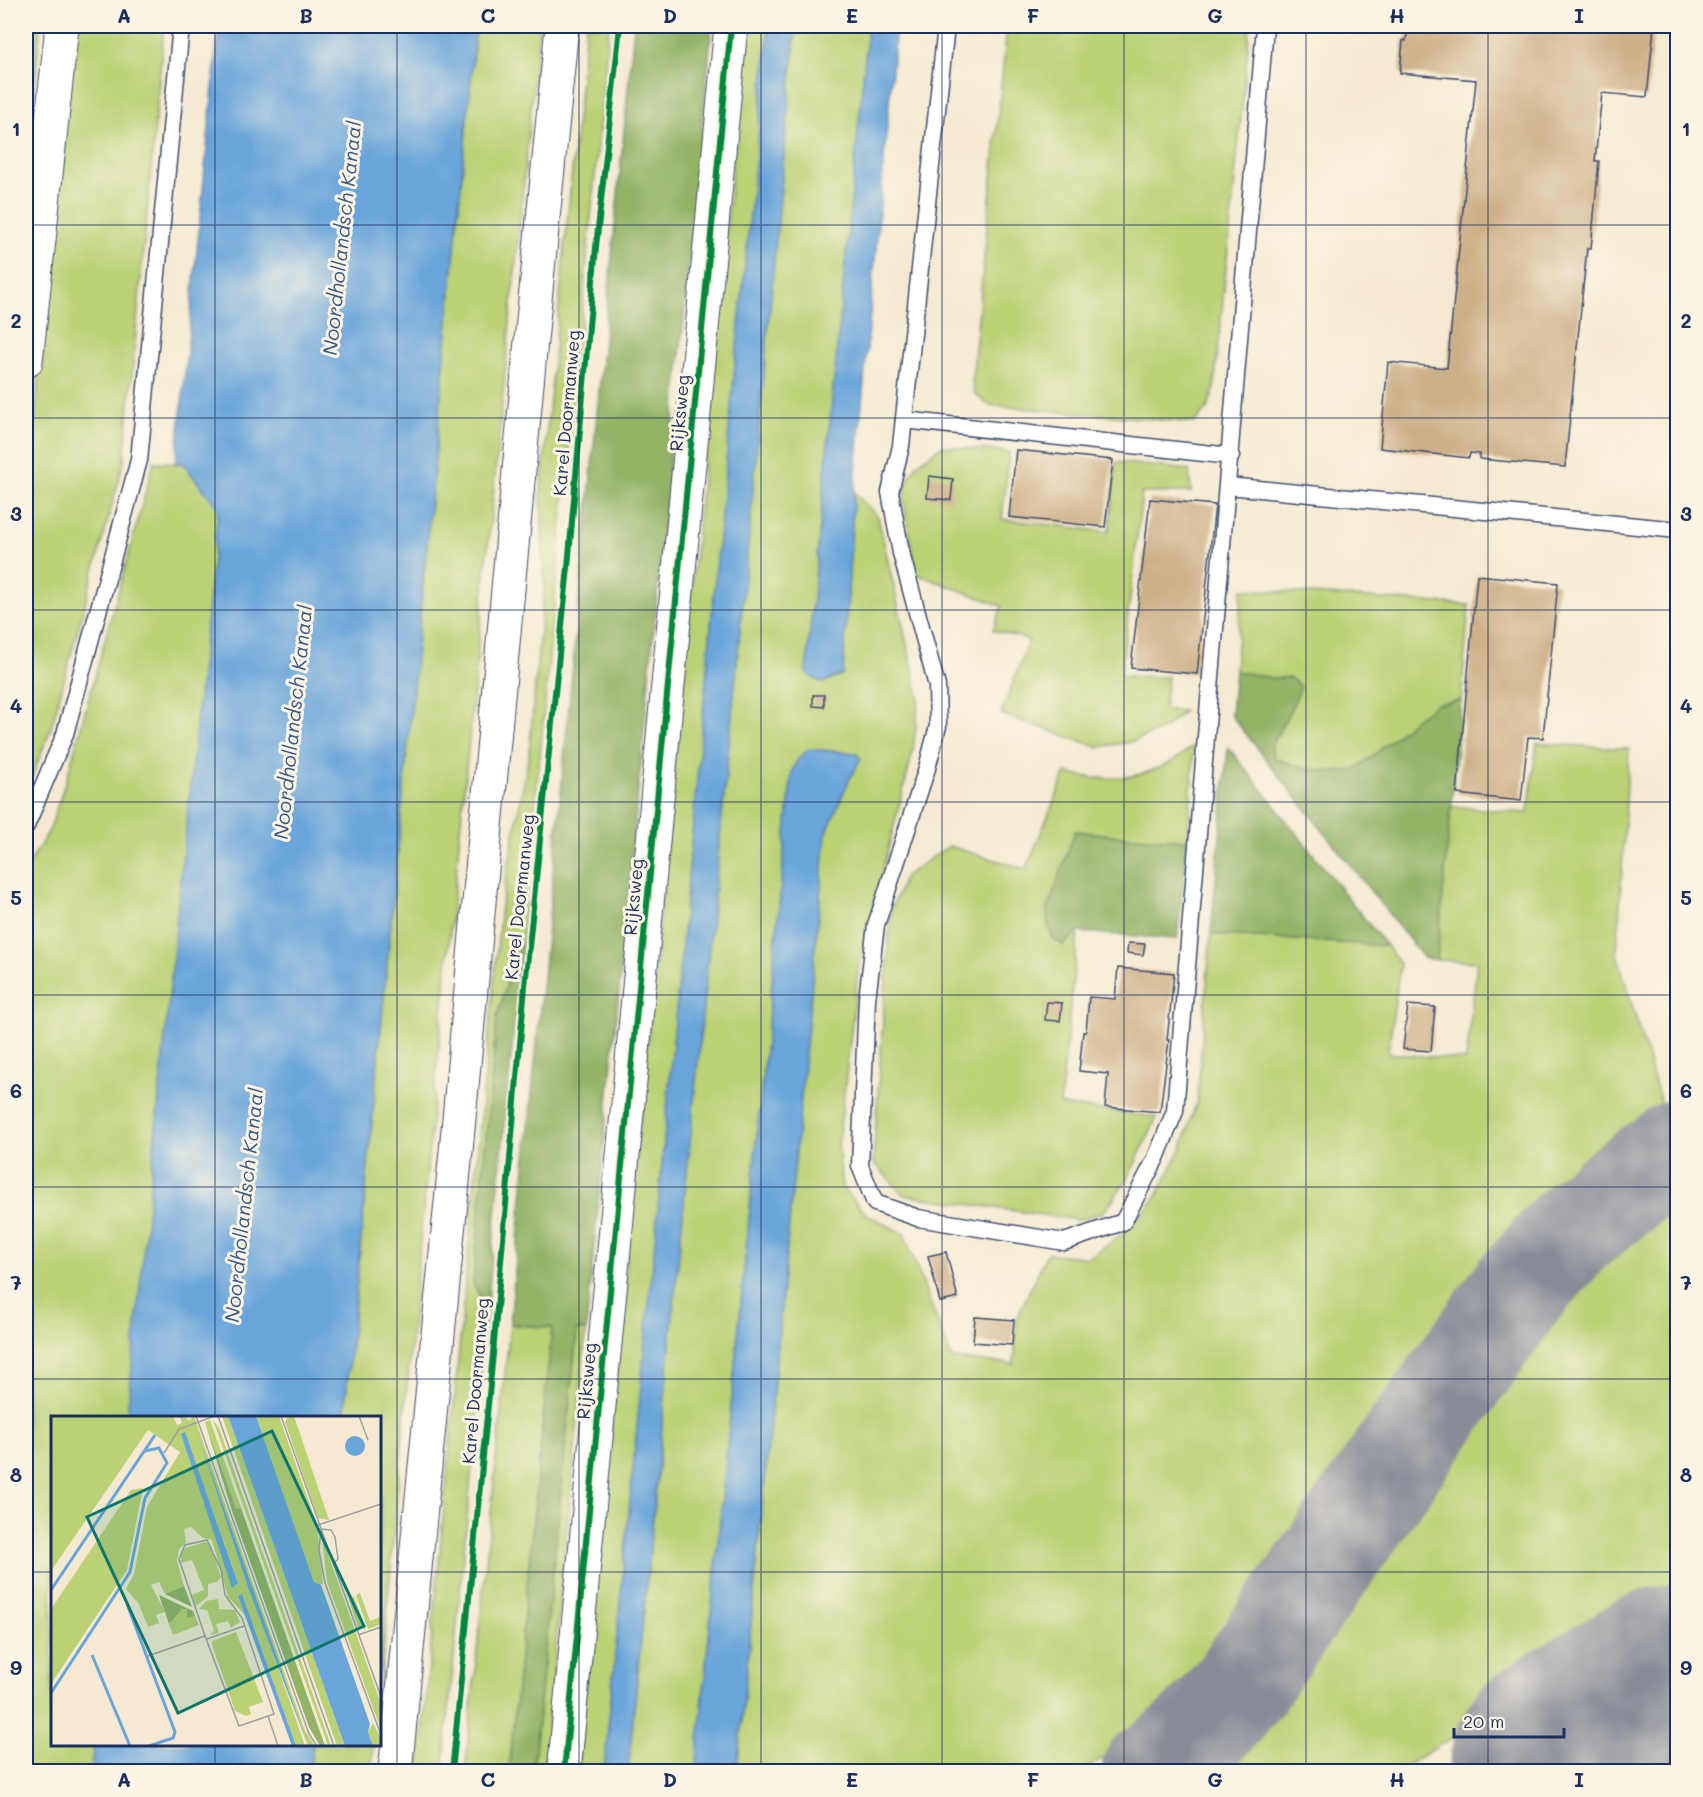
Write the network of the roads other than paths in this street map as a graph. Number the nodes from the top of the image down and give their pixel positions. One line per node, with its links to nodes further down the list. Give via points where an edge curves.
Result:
1 (62, 26): 7 (street)
2 (181, 26): 12 (lane, via 139,460 65,734)
3 (562, 26): 13 (street)
4 (731, 26): 14 (street, Rijksweg)
5 (946, 26): 8 (lane)
6 (1265, 26): 9 (lane)
7 (26, 361)
8 (904, 420): 9 (lane); 10 (lane, via 890,492 901,553 936,686 938,726 876,925 867,999 860,1166 875,1203 918,1218 1064,1242 1123,1222 1156,1158 1175,1111)
9 (1231, 456): 10 (lane)
10 (1228, 486): 11 (lane)
11 (1677, 530)
12 (26, 826)
13 (395, 1772)
14 (564, 1772)

